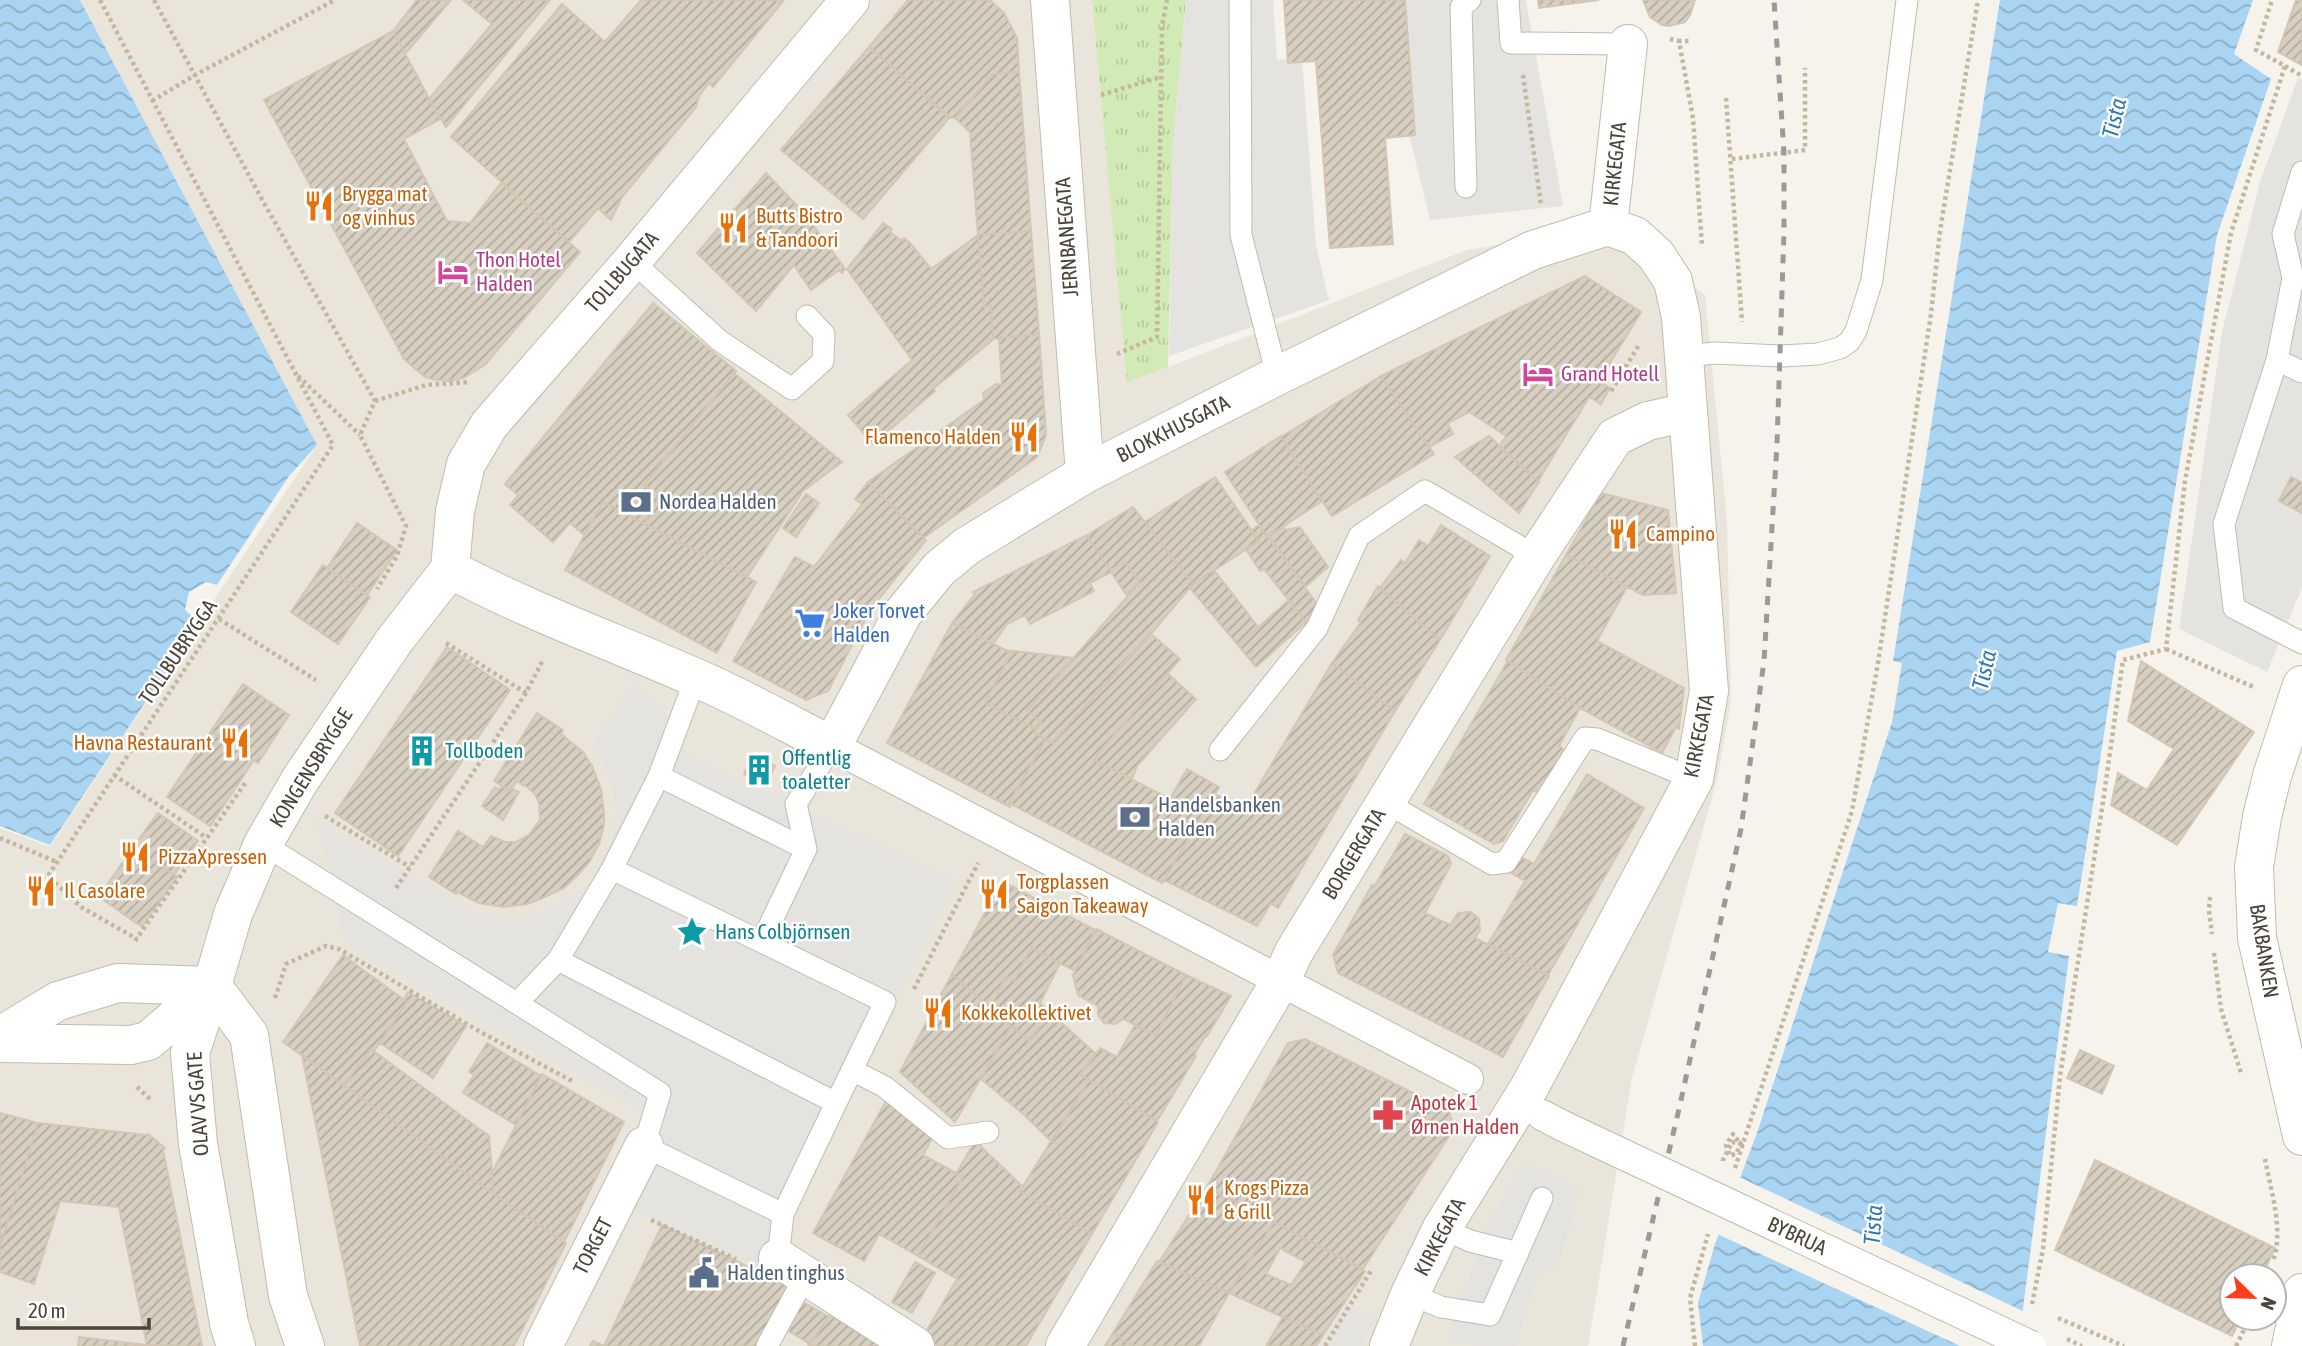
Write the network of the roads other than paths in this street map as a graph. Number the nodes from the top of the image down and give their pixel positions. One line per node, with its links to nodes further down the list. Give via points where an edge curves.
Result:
1 (850, 0): 11 (street, TOLLBUGATA)
2 (1050, 0): 18 (street, JERNBANEGATA)
3 (1240, 0): 16 (lane, via 1241,235)
4 (1470, 0): 9 (lane, via 1461,7)
5 (1508, 0): 7 (lane, via 1511,43)
6 (1907, 0): 13 (lane, via 1872,280 1856,331 1840,348 1818,354)
7 (1643, 39): 10 (street, KIRKEGATA)
8 (2302, 172): 14 (lane, via 2283,234 2293,278)
9 (1466, 187)
10 (1608, 226): 13 (street, KIRKEGATA, via 1635,236 1656,255 1673,281); 16 (street, BLOKKHUSGATA, via 1532,250)
11 (632, 261): 12 (lane, via 720,341 792,389 823,361 824,334); 20 (street, TOLLBUGATA, via 489,425 466,464 455,511)
12 (807, 316)
13 (1684, 356): 17 (street, KIRKEGATA)
14 (2277, 360): 15 (lane); 21 (lane, via 2224,524 2234,608)
15 (2302, 372)
16 (1277, 376): 18 (street, BLOKKHUSGATA)
17 (1688, 412): 19 (street, BORGERGATA, via 1648,421 1615,437); 28 (street, KIRKEGATA, via 1709,691)
18 (1085, 474): 24 (street, BLOKKHUSGATA, via 967,546 939,569 904,613)
19 (1535, 558): 25 (lane, via 1424,491 1359,536 1317,628); 29 (street, BORGERGATA)
20 (450, 569): 22 (street, via 563,623); 30 (street, KONGENSBRYGGE, via 380,662)
21 (2302, 643)
22 (696, 677): 24 (street); 27 (lane)
23 (2302, 685): 26 (street, BAKBANKEN)
24 (832, 746): 31 (lane, via 796,804); 35 (street)
25 (1220, 750)
26 (2291, 751): 44 (street, BAKBANKEN, via 2262,817 2254,867 2255,910 2257,938)
27 (659, 776): 31 (lane); 32 (lane)
28 (1694, 779): 29 (lane, via 1585,738 1506,862 1492,864); 48 (street, KIRKEGATA, via 1529,1088)
29 (1385, 802): 35 (street, BORGERGATA)
30 (263, 844): 36 (street, KONGENSBRYGGE, via 233,914); 37 (lane)
31 (806, 849): 33 (lane)
32 (612, 869): 33 (lane); 34 (lane)
33 (762, 941): 39 (lane, via 885,1002)
34 (558, 960): 37 (lane); 41 (lane)
35 (1281, 980): 40 (street); 58 (street, BORGERGATA)
36 (212, 986): 38 (street, via 118,982 58,1001); 38 (street, via 148,1041 131,1045); 53 (street, OLAV VS GATE, via 190,1053 198,1144); 54 (street, via 249,1035 288,1296)
37 (517, 1003): 45 (lane, via 660,1094)
38 (4, 1036)
39 (852, 1070): 41 (lane); 43 (lane, via 886,1087 948,1138)
40 (1468, 1079)
41 (836, 1103): 47 (lane)
42 (1552, 1121): 60 (street, BYBRUA, bridge)
43 (988, 1132)
44 (2302, 1136)
45 (643, 1146): 47 (lane); 55 (street, TORGET)
46 (1542, 1198): 49 (lane)
47 (783, 1214): 50 (lane)
48 (1442, 1227): 49 (lane, via 1470,1241); 52 (street, KIRKEGATA)
49 (1518, 1253): 52 (lane, via 1490,1315 1441,1307)
50 (793, 1268): 56 (lane, via 796,1293); 57 (street)
51 (2302, 1293): 61 (street)
52 (1410, 1294): 59 (street, KIRKEGATA)
53 (236, 1346)
54 (304, 1346)
55 (543, 1346)
56 (766, 1346)
57 (915, 1346)
58 (1065, 1346)
59 (1389, 1346)
60 (2031, 1346)
61 (2291, 1346)

